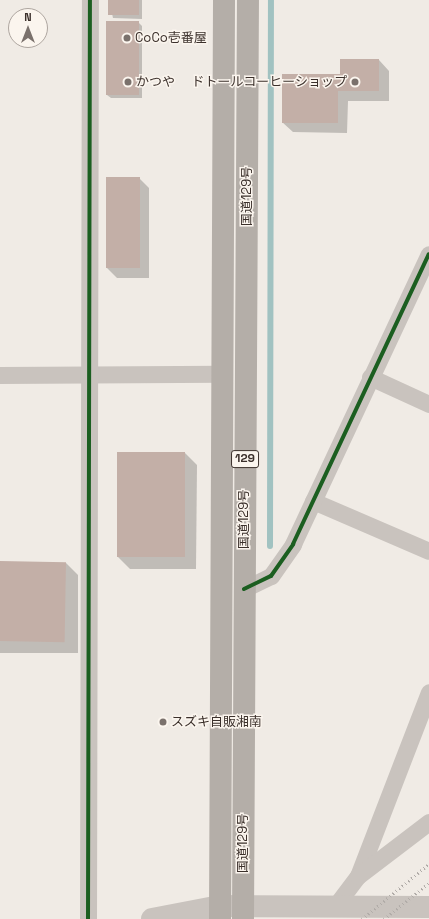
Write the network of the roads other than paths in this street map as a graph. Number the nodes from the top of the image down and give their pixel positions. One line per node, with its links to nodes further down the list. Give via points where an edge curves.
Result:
1 (90, 0): 5 (street)
2 (224, 0): 6 (highway, 国道129号 / 129)
3 (248, 0): 12 (highway, 国道129号 / 129)
4 (429, 254): 8 (street)
5 (89, 374): 6 (street); 7 (street); 20 (street)
6 (223, 374): 18 (highway, 国道129号 / 129)
7 (0, 375)
8 (370, 377): 9 (street); 10 (street)
9 (429, 404)
10 (313, 501): 11 (street); 12 (street, via 293,544 271,576)
11 (429, 551)
12 (244, 589): 19 (highway, 国道129号 / 129)
13 (429, 692): 15 (street)
14 (429, 822): 15 (street)
15 (358, 876): 16 (street)
16 (336, 905): 17 (street); 19 (street)
17 (418, 911)
18 (220, 913): 19 (street); 21 (street)
19 (242, 913)
20 (88, 919)
21 (152, 919)

